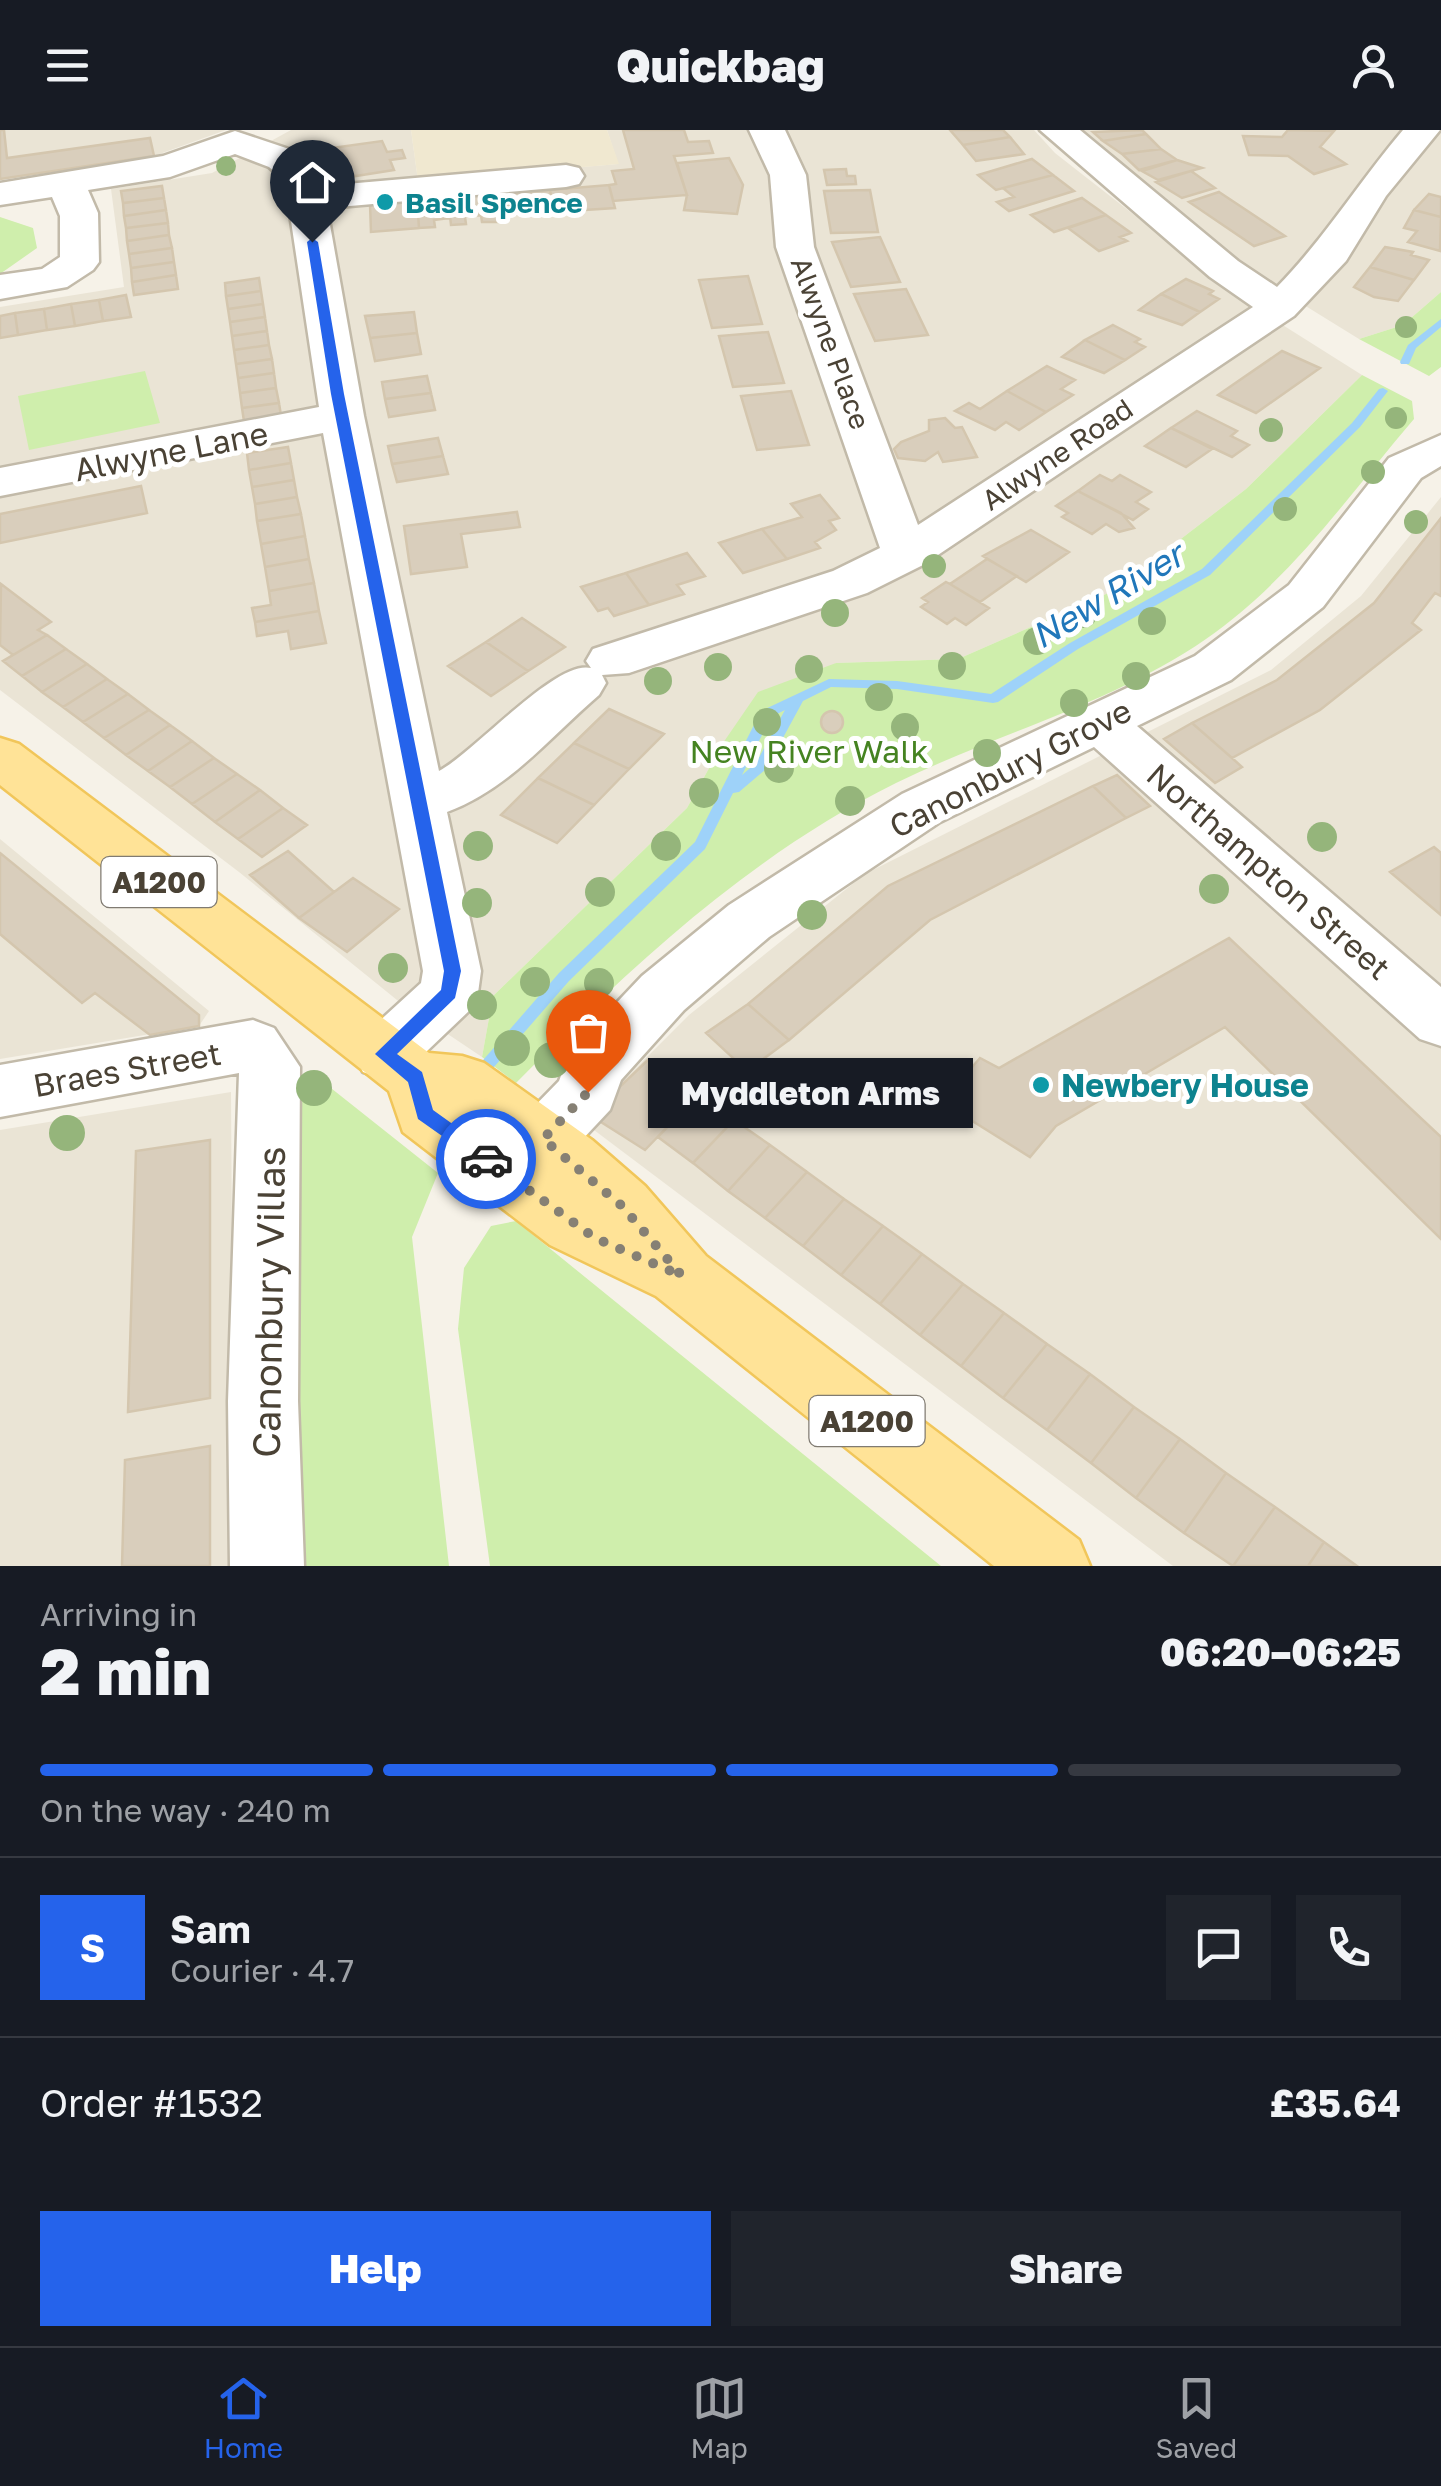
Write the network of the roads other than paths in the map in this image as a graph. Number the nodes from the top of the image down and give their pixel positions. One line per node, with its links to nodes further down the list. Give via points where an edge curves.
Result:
1 (767, 130): 13 (street, Alwyne Place, via 788,175 795,247)
2 (1058, 130): 9 (street, via 1182,236)
3 (1399, 140): 9 (street, Alwyne Road, via 1332,253)
4 (566, 176): 7 (street)
5 (0, 194): 6 (street)
6 (71, 196): 7 (street, via 235,142 295,168); 8 (street, via 79,213 81,253 75,266 53,279)
7 (307, 199): 10 (street)
8 (0, 287)
9 (1280, 308): 13 (street, Alwyne Road)
10 (342, 416): 12 (street, Alwyne Lane); 16 (street)
11 (1441, 448): 14 (street, Canonbury Grove, via 1405,468 1306,596 1213,668)
12 (0, 482)
13 (906, 554): 16 (street, Alwyne Road, via 850,582 596,672 477,775)
14 (1096, 720): 17 (street, Northampton Street); 21 (street, Canonbury Grove, via 920,808 749,921 664,993 592,1070 588,1092)
15 (0, 757): 19 (main road, A1200)
16 (422, 801): 19 (street, via 452,984)
17 (1441, 1022)
18 (253, 1045): 20 (street, Braes Street); 23 (street, Canonbury Villas, via 272,1081 263,1402)
19 (400, 1066): 21 (main road, A1200, via 462,1080); 22 (main road, A1200, via 425,1114 574,1225)
20 (0, 1091)
21 (543, 1139): 22 (main road, A1200, via 614,1198)
22 (682, 1276): 24 (main road, A1200)
23 (268, 1566)
24 (1052, 1566)

